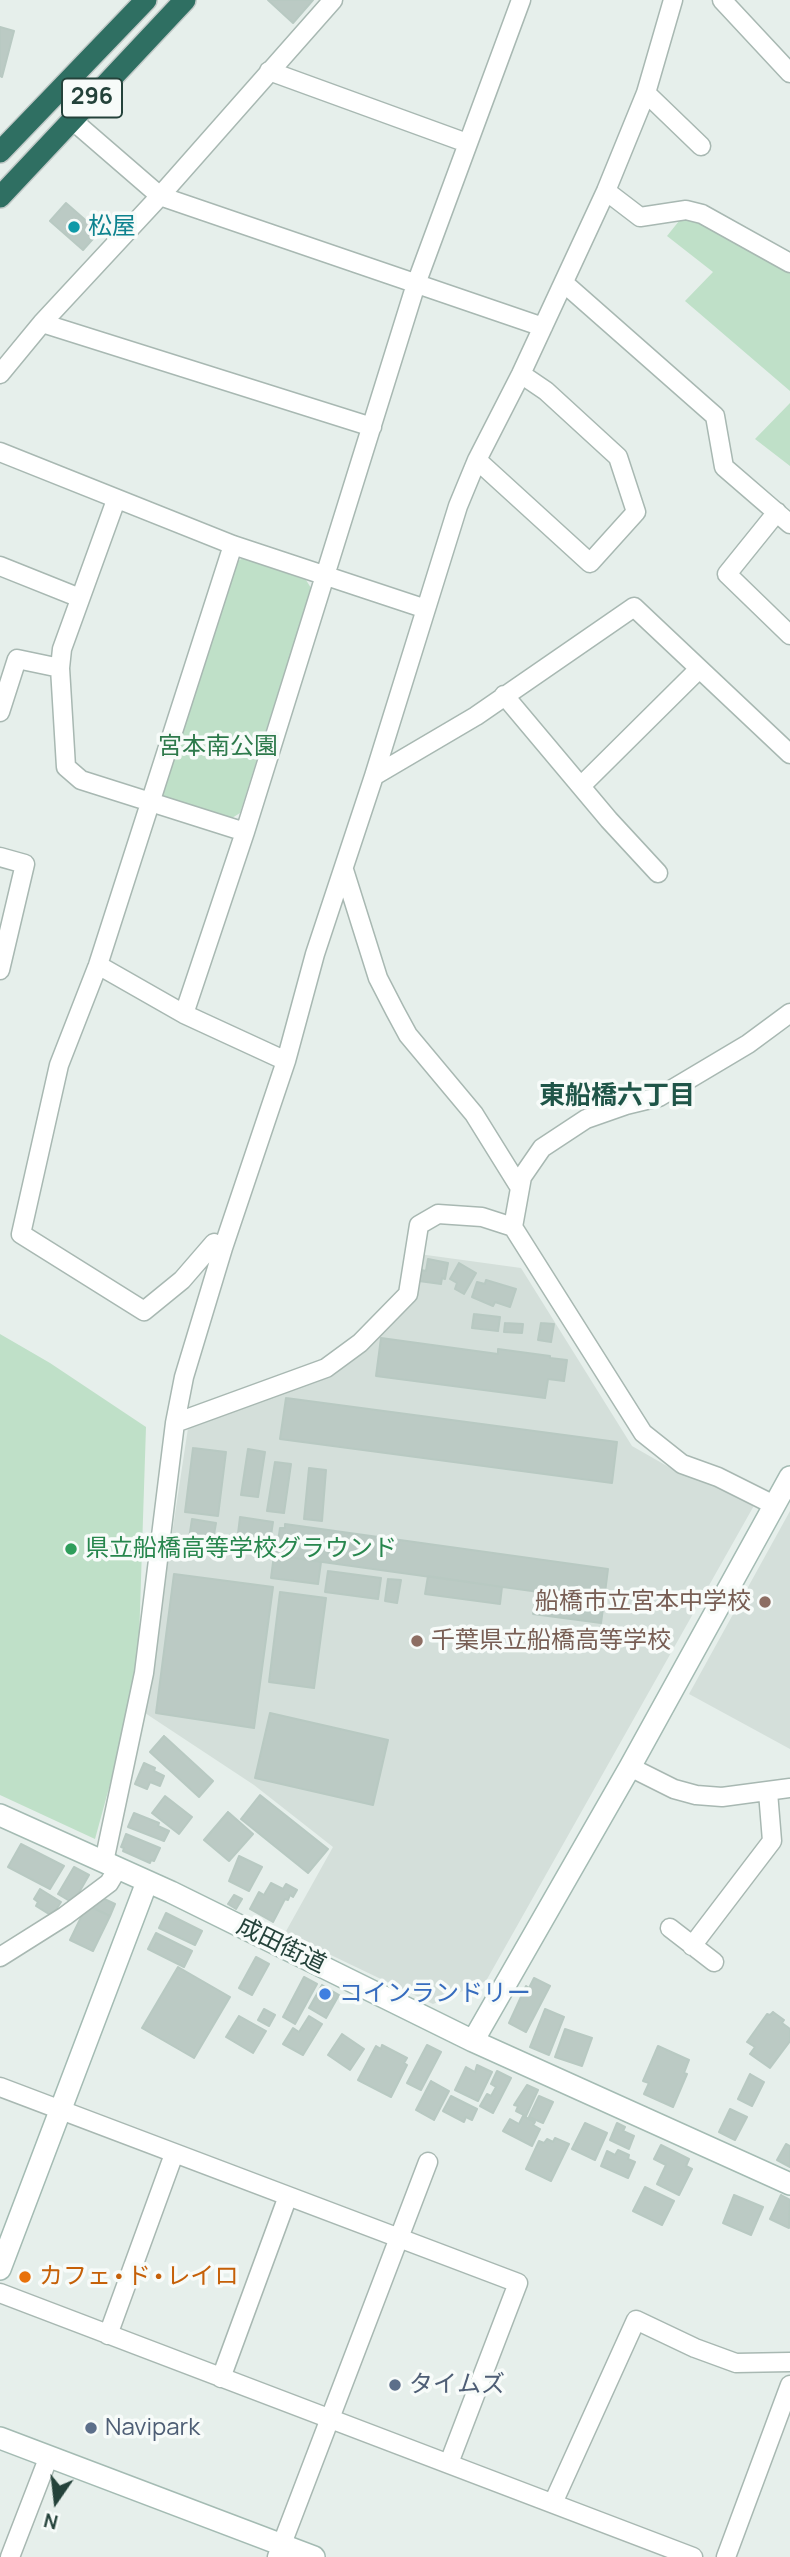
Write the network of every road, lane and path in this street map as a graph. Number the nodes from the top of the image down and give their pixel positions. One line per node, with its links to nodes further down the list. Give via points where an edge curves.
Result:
1 (146, 0): 13 (highway, 296)
2 (185, 0): 10 (highway, 296)
3 (333, 0): 7 (street)
4 (521, 0): 11 (street)
5 (673, 0): 9 (street)
6 (722, 0): 8 (street)
7 (269, 71): 11 (street); 15 (street)
8 (790, 73)
9 (646, 93): 12 (street); 14 (street)
10 (71, 119): 15 (street); 16 (highway, 296)
11 (467, 143): 19 (street)
12 (701, 146)
13 (0, 152)
14 (606, 191): 17 (street, via 640,216 686,210 702,214); 18 (street)
15 (160, 196): 19 (street); 20 (street)
16 (0, 197)
17 (790, 263)
18 (564, 283): 21 (street); 28 (street, via 715,416 724,467)
19 (416, 284): 21 (street); 24 (street)
20 (42, 323): 22 (street); 24 (street)
21 (543, 327): 23 (street)
22 (0, 374)
23 (521, 374): 26 (street); 26 (street, via 618,457 636,512 590,563)
24 (372, 427): 31 (street)
25 (0, 452): 27 (street)
26 (477, 460): 33 (street)
27 (117, 500): 29 (street); 32 (street)
28 (783, 518): 34 (street, via 727,574)
29 (233, 545): 31 (street); 42 (street)
30 (0, 566): 32 (street)
31 (325, 577): 33 (street); 43 (street)
32 (80, 598): 35 (street)
33 (426, 609): 40 (street)
34 (790, 635)
35 (60, 668): 38 (street, via 18,659); 42 (street, via 66,767 81,780)
36 (699, 668): 37 (street, via 634,607); 39 (street); 41 (street)
37 (504, 695): 40 (street); 41 (street)
38 (0, 712)
39 (790, 754)
40 (374, 776): 45 (street)
41 (581, 786): 46 (street)
42 (150, 802): 43 (street); 47 (street)
43 (245, 832): 50 (street)
44 (0, 857): 48 (street, via 25,864)
45 (344, 870): 51 (street, via 314,954); 52 (street, via 377,978 408,1035 474,1114)
46 (658, 873)
47 (97, 965): 50 (street); 54 (street, via 59,1065 21,1234 144,1311 182,1280 214,1243)
48 (0, 970)
49 (790, 1013): 52 (street, via 659,1097 586,1119 542,1148 522,1177)
50 (184, 1014): 51 (street)
51 (286, 1061): 54 (street)
52 (520, 1188): 53 (street)
53 (513, 1227): 55 (street, via 482,1217 438,1214 419,1225 408,1294 360,1343 326,1368); 57 (street, via 643,1433 682,1464)
54 (223, 1248): 55 (street)
55 (175, 1423): 62 (street, via 144,1672)
56 (790, 1477): 57 (street)
57 (774, 1505): 58 (street)
58 (630, 1768): 60 (street, via 696,1795); 68 (street)
59 (790, 1788): 60 (street)
60 (768, 1791): 65 (street, via 772,1841)
61 (0, 1815): 62 (street, 成田街道)
62 (111, 1865): 63 (street, 成田街道); 66 (street, via 109,1882)
63 (147, 1882): 68 (street, 成田街道); 70 (street)
64 (670, 1928): 65 (street)
65 (692, 1946): 67 (street)
66 (0, 1957)
67 (714, 1962)
68 (474, 2041): 73 (street, 成田街道)
69 (0, 2087): 70 (street)
70 (62, 2109): 71 (street); 76 (street)
71 (174, 2154): 74 (street); 78 (street)
72 (428, 2162): 75 (street)
73 (790, 2184)
74 (288, 2196): 75 (street); 80 (street)
75 (399, 2239): 82 (street); 85 (street, via 518,2283)
76 (0, 2269)
77 (0, 2294): 78 (street)
78 (108, 2335): 80 (street)
79 (790, 2362): 86 (street, via 736,2363 636,2320)
80 (221, 2378): 82 (street)
81 (790, 2385): 91 (street)
82 (330, 2420): 85 (street); 87 (street)
83 (0, 2438): 84 (street)
84 (49, 2456): 87 (street); 88 (street)
85 (449, 2463): 86 (street)
86 (553, 2503): 90 (street)
87 (279, 2551): 89 (street)
88 (10, 2557)
89 (314, 2557)
90 (693, 2557)
91 (726, 2557)

